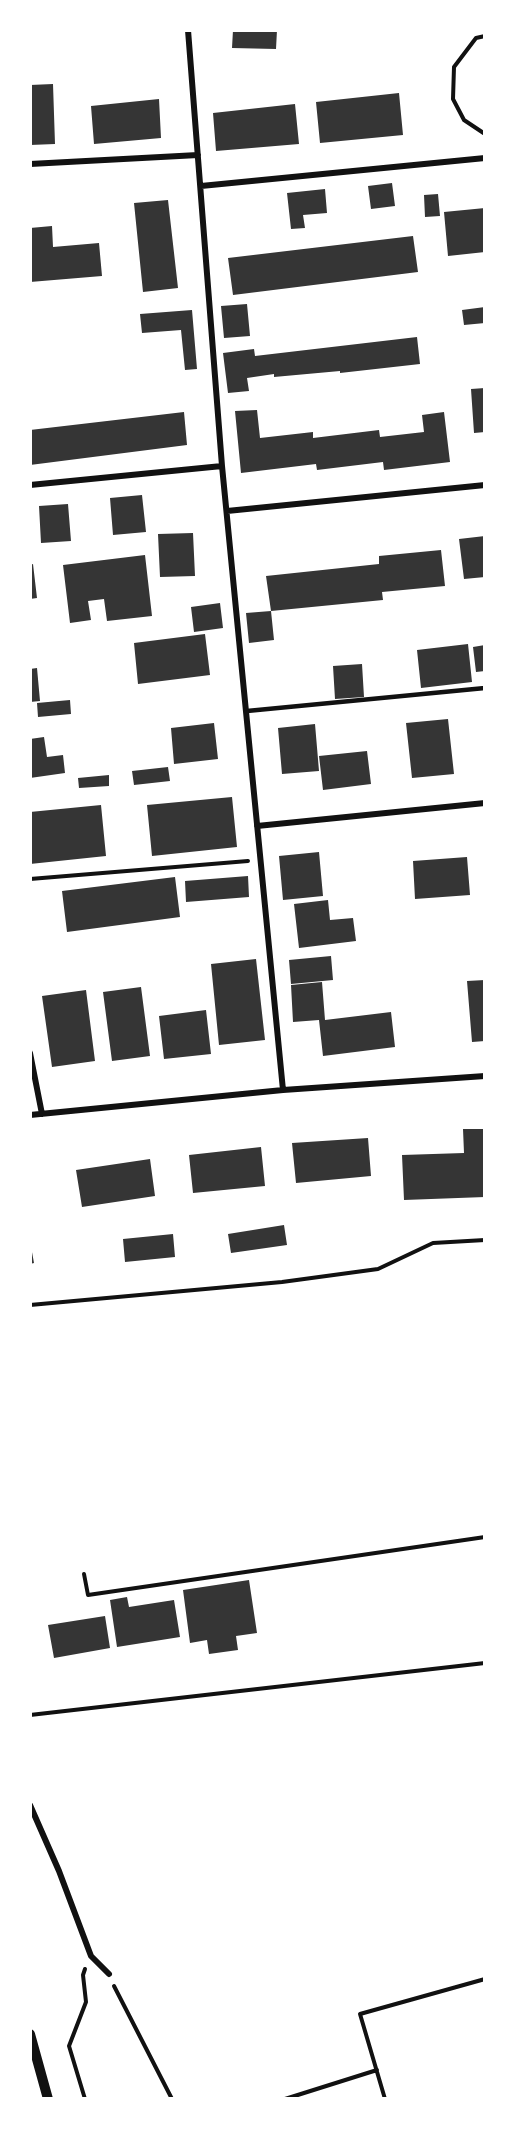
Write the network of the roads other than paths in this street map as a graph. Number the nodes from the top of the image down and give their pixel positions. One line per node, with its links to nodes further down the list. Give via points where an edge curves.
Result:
1 (188, 30): 2 (street)
2 (198, 155): 4 (street); 5 (street)
3 (485, 158): 5 (street)
4 (30, 164)
5 (201, 186): 6 (street)
6 (222, 466): 7 (street); 9 (street)
7 (30, 485)
8 (485, 485): 9 (street)
9 (227, 510): 11 (street)
10 (485, 688): 11 (lane)
11 (247, 711): 13 (street)
12 (485, 803): 13 (street)
13 (257, 826): 16 (street)
14 (30, 1053): 18 (street)
15 (485, 1076): 16 (street)
16 (283, 1090): 18 (street)
17 (30, 1114): 18 (street)
18 (42, 1114)
19 (30, 1805): 20 (street, via 91,1956)
20 (109, 1974)
21 (30, 2034): 22 (street)
22 (48, 2099)

